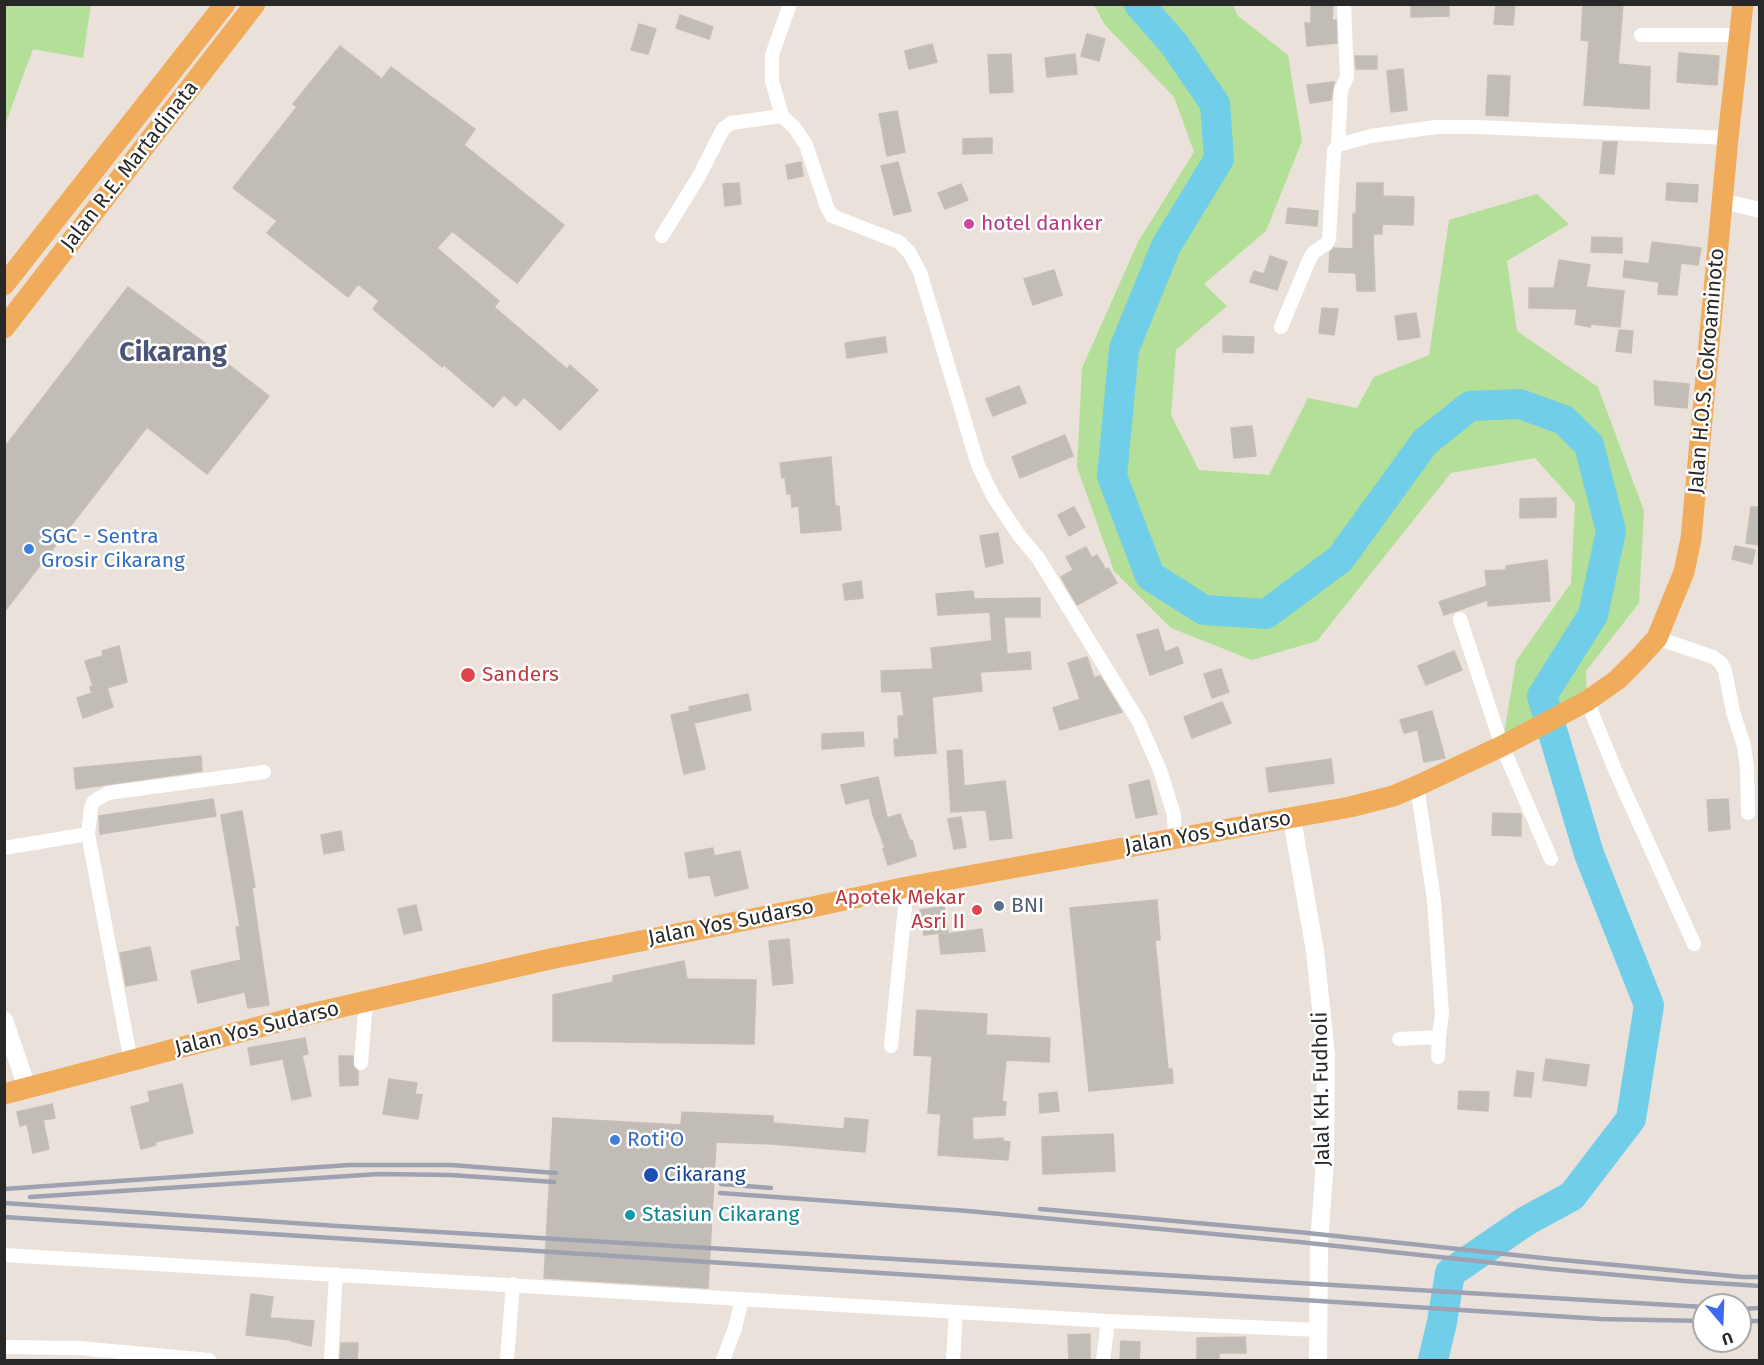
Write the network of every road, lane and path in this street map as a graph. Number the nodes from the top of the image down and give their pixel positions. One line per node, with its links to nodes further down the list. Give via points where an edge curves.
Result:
1 (225, 4): 14 (highway, Jalan R.E. Martadinata)
2 (255, 4): 16 (highway, Jalan R.E. Martadinata)
3 (790, 4): 8 (street, via 772,54 772,81)
4 (1344, 4): 10 (street, via 1347,77 1341,90)
5 (1743, 4): 7 (highway, Jalan H.O.S. Cokroaminoto)
6 (1641, 35): 7 (street)
7 (1739, 35): 9 (highway, Jalan H.O.S. Cokroaminoto)
8 (782, 116): 13 (street, via 731,123 723,129); 26 (street, via 806,145 832,216 899,242 920,272 978,465 993,495 1038,558 1139,722 1174,815)
9 (1728, 138): 10 (street, via 1436,127); 11 (highway, Jalan H.O.S. Cokroaminoto)
10 (1338, 145): 15 (street, via 1334,151 1329,239 1310,258)
11 (1722, 201): 12 (street); 18 (highway, Jalan H.O.S. Cokroaminoto, via 1691,539 1684,572)
12 (1760, 210)
13 (662, 236)
14 (4, 285)
15 (1281, 327)
16 (4, 328)
17 (1460, 619): 20 (street)
18 (1657, 638): 19 (highway, Jalan H.O.S. Cokroaminoto, via 1617,680); 23 (street, via 1721,663 1747,767)
19 (1585, 702): 20 (highway, Jalan Yos Sudarso); 30 (street)
20 (1504, 745): 22 (highway, Jalan Yos Sudarso); 28 (street)
21 (264, 772): 25 (street, via 108,793 94,801)
22 (1417, 786): 24 (highway, Jalan Yos Sudarso, via 1350,807); 33 (street, via 1434,900 1442,1013)
23 (1748, 813)
24 (1292, 819): 26 (highway, Jalan Yos Sudarso); 47 (main road, Jalal KH. Fudholi, via 1315,951 1326,1055)
25 (88, 834): 27 (street); 37 (street)
26 (1175, 838): 29 (highway, Jalan Yos Sudarso)
27 (4, 849)
28 (1551, 859)
29 (907, 887): 31 (highway, Jalan Yos Sudarso, via 549,959); 35 (street)
30 (1694, 945)
31 (366, 1002): 37 (highway, Jalan Yos Sudarso); 38 (street)
32 (4, 1020): 39 (main road)
33 (1440, 1037): 34 (street); 36 (street)
34 (1399, 1039)
35 (891, 1046)
36 (1438, 1057)
37 (131, 1062): 39 (highway, Jalan Yos Sudarso)
38 (361, 1063)
39 (27, 1088): 40 (highway, Jalan Yos Sudarso)
40 (4, 1094)
41 (4, 1255): 42 (street)
42 (336, 1274): 43 (street); 50 (street)
43 (513, 1284): 44 (street); 51 (street)
44 (742, 1299): 45 (street); 52 (street)
45 (956, 1312): 46 (street); 53 (street)
46 (1108, 1321): 47 (street); 54 (street)
47 (1318, 1330): 55 (main road, Jalal KH. Fudholi)
48 (4, 1347): 49 (street, via 79,1348)
49 (209, 1360)
50 (331, 1360)
51 (507, 1360)
52 (723, 1360)
53 (953, 1360)
54 (1103, 1360)
55 (1318, 1360)

